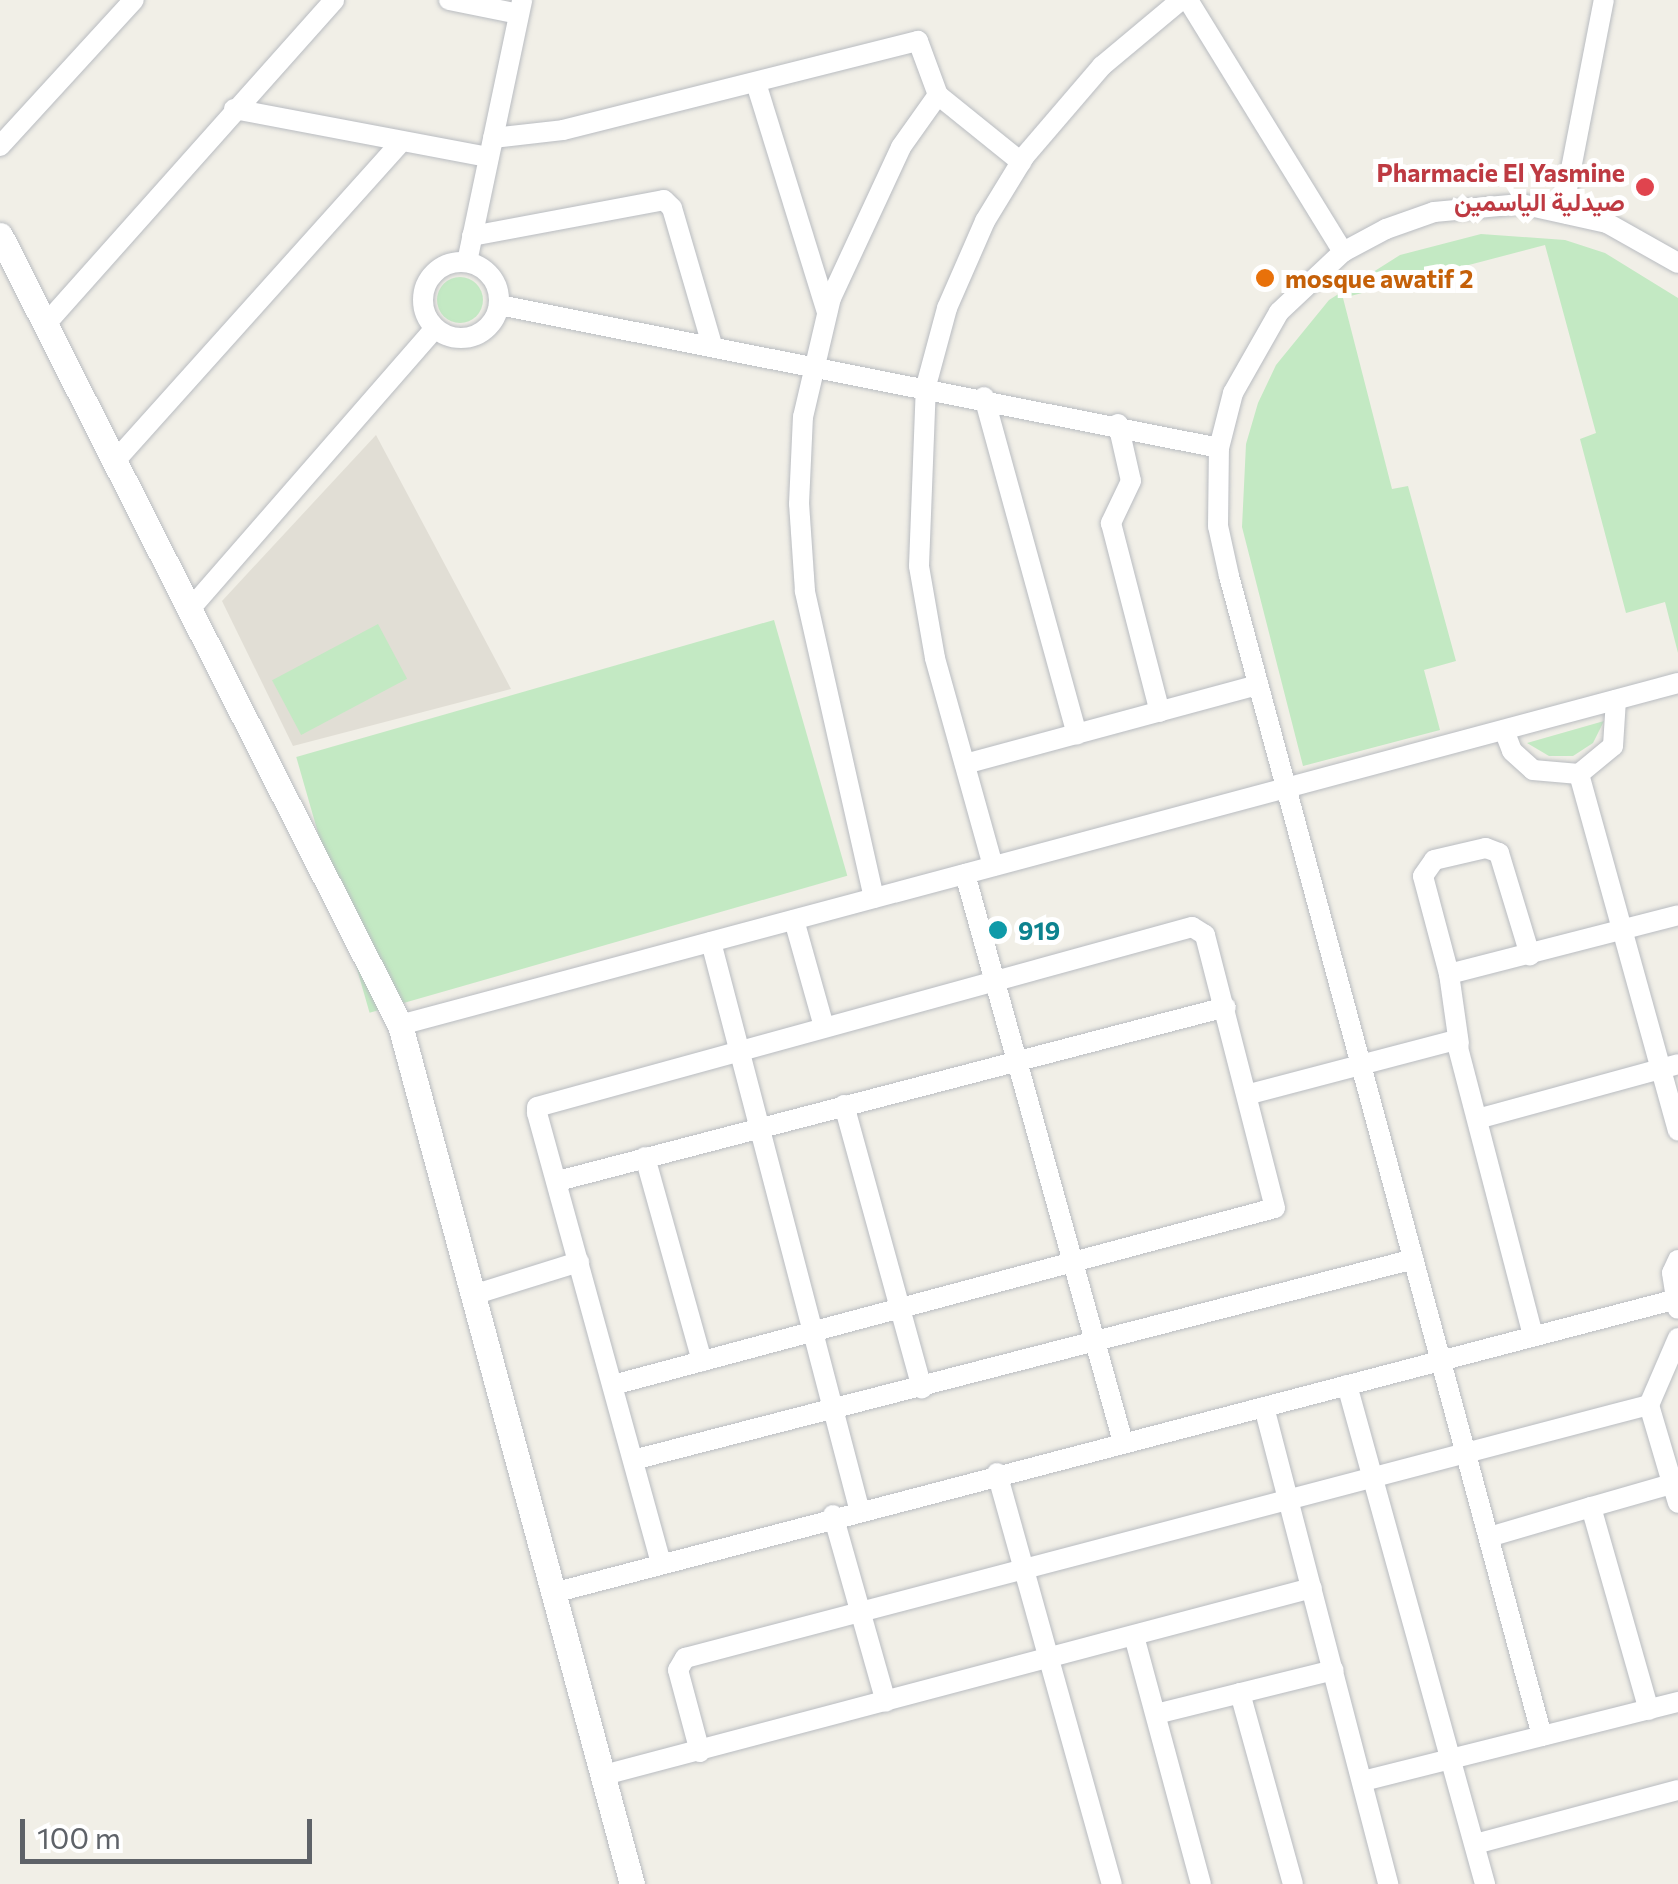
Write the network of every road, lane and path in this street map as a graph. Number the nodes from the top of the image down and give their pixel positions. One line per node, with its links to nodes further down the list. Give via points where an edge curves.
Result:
1 (134, 0): 11 (street)
2 (334, 0): 9 (street)
3 (448, 0): 6 (street)
4 (1184, 0): 13 (street, via 1102,66); 17 (street)
5 (1604, 0): 14 (street)
6 (521, 7): 12 (street)
7 (756, 83): 8 (street, via 918,41); 12 (street); 21 (street)
8 (938, 95): 13 (street); 21 (street, via 901,148)
9 (234, 110): 10 (street); 22 (street)
10 (400, 142): 12 (street); 30 (street)
11 (0, 146)
12 (491, 148): 16 (street)
13 (1021, 162): 26 (street, via 985,221 947,308)
14 (1563, 210): 17 (street, via 1507,204 1434,212); 19 (street, via 1607,223)
15 (0, 235): 22 (street)
16 (472, 236): 18 (street); 24 (street, via 646,198 664,200 672,208)
17 (1343, 252): 29 (street, via 1279,312 1254,348)
18 (467, 262): 20 (street, via 495,282); 23 (street, via 443,266 426,284 423,308)
19 (1678, 263)
20 (499, 305): 23 (street, via 489,326 469,337); 24 (street)
21 (827, 312): 25 (street)
22 (44, 326): 30 (street)
23 (436, 328): 31 (street)
24 (712, 345): 25 (street)
25 (815, 366): 26 (street); 43 (street, via 803,417 798,504 805,591)
26 (926, 386): 27 (street); 38 (street, via 919,566 935,658)
27 (984, 397): 28 (street); 37 (street)
28 (1118, 424): 29 (street); 35 (street, via 1131,482 1111,523)
29 (1219, 448): 33 (street, via 1218,526)
30 (114, 461): 31 (street)
31 (192, 608): 52 (street)
32 (1678, 684): 34 (street)
33 (1258, 685): 35 (street); 40 (street)
34 (1616, 700): 36 (street); 39 (street, via 1613,746)
35 (1160, 712): 37 (street)
36 (1504, 730): 39 (street, via 1512,751 1533,770); 40 (street)
37 (1077, 734): 38 (street)
38 (966, 764): 41 (street)
39 (1579, 774): 46 (street)
40 (1287, 788): 41 (street); 57 (street)
41 (993, 866): 42 (street)
42 (964, 874): 43 (street); 50 (street)
43 (874, 898): 45 (street)
44 (1678, 915): 46 (street)
45 (794, 920): 47 (street); 53 (street)
46 (1623, 932): 48 (street); 58 (street)
47 (711, 942): 52 (street); 55 (street)
48 (1530, 954): 49 (street); 49 (street, via 1506,864 1486,848 1434,860 1423,876)
49 (1450, 974): 54 (street)
50 (995, 981): 51 (street, via 1192,927 1205,935); 53 (street); 56 (street)
51 (1226, 1007): 56 (street); 59 (street)
52 (400, 1025): 70 (street)
53 (824, 1027): 55 (street)
54 (1459, 1044): 57 (street, via 1450,1040); 61 (street)
55 (739, 1050): 62 (street); 65 (street, via 541,1102 536,1112)
56 (1018, 1061): 60 (street); 69 (street)
57 (1362, 1065): 59 (street); 66 (street)
58 (1670, 1066): 61 (street); 63 (street)
59 (1250, 1094): 69 (street, via 1275,1208)
60 (844, 1106): 62 (street); 72 (street)
61 (1481, 1118): 74 (street)
62 (759, 1127): 64 (street); 73 (street)
63 (1678, 1131)
64 (645, 1157): 65 (street); 78 (street)
65 (558, 1181): 68 (street)
66 (1414, 1259): 76 (street); 77 (street)
67 (1678, 1260): 71 (street)
68 (580, 1262): 70 (street); 80 (street)
69 (1072, 1262): 72 (street); 76 (street)
70 (476, 1294): 99 (street)
71 (1676, 1305): 74 (street)
72 (898, 1309): 73 (street); 81 (street)
73 (816, 1332): 78 (street); 84 (street)
74 (1533, 1336): 77 (street)
75 (1678, 1338): 82 (street)
76 (1095, 1343): 81 (street); 85 (street)
77 (1441, 1360): 79 (street); 86 (street)
78 (702, 1361): 80 (street)
79 (1347, 1385): 83 (street); 89 (street)
80 (613, 1386): 87 (street)
81 (922, 1388): 84 (street)
82 (1649, 1405): 86 (street); 90 (street)
83 (1264, 1407): 85 (street); 91 (street)
84 (836, 1410): 87 (street); 93 (street)
85 (1123, 1442): 88 (street)
86 (1466, 1454): 89 (street); 95 (street)
87 (633, 1460): 96 (street)
88 (997, 1473): 93 (street); 97 (street)
89 (1373, 1477): 91 (street); 111 (street)
90 (1675, 1493): 92 (street)
91 (1288, 1499): 97 (street); 98 (street)
92 (1592, 1507): 95 (street); 107 (street)
93 (859, 1508): 94 (street)
94 (833, 1515): 96 (street); 100 (street)
95 (1488, 1537): 109 (street)
96 (661, 1564): 99 (street)
97 (1026, 1568): 100 (street); 102 (street)
98 (1312, 1588): 101 (street); 103 (street)
99 (557, 1592): 112 (street)
100 (860, 1612): 105 (street); 110 (street, via 686,1658 678,1670)
101 (1134, 1636): 102 (street); 108 (street)
102 (1052, 1658): 105 (street); 117 (street)
103 (1334, 1670): 104 (street); 113 (street)
104 (1240, 1693): 108 (street); 119 (street)
105 (886, 1702): 110 (street)
106 (1678, 1702): 107 (street)
107 (1649, 1710): 109 (street)
108 (1156, 1714): 118 (street)
109 (1542, 1736): 111 (street)
110 (700, 1752): 112 (street)
111 (1452, 1758): 113 (street); 115 (street)
112 (604, 1775): 116 (street)
113 (1363, 1781): 120 (street)
114 (1678, 1790): 115 (street)
115 (1475, 1844): 121 (street)
116 (632, 1884)
117 (1112, 1884)
118 (1201, 1884)
119 (1293, 1884)
120 (1388, 1884)
121 (1485, 1884)

